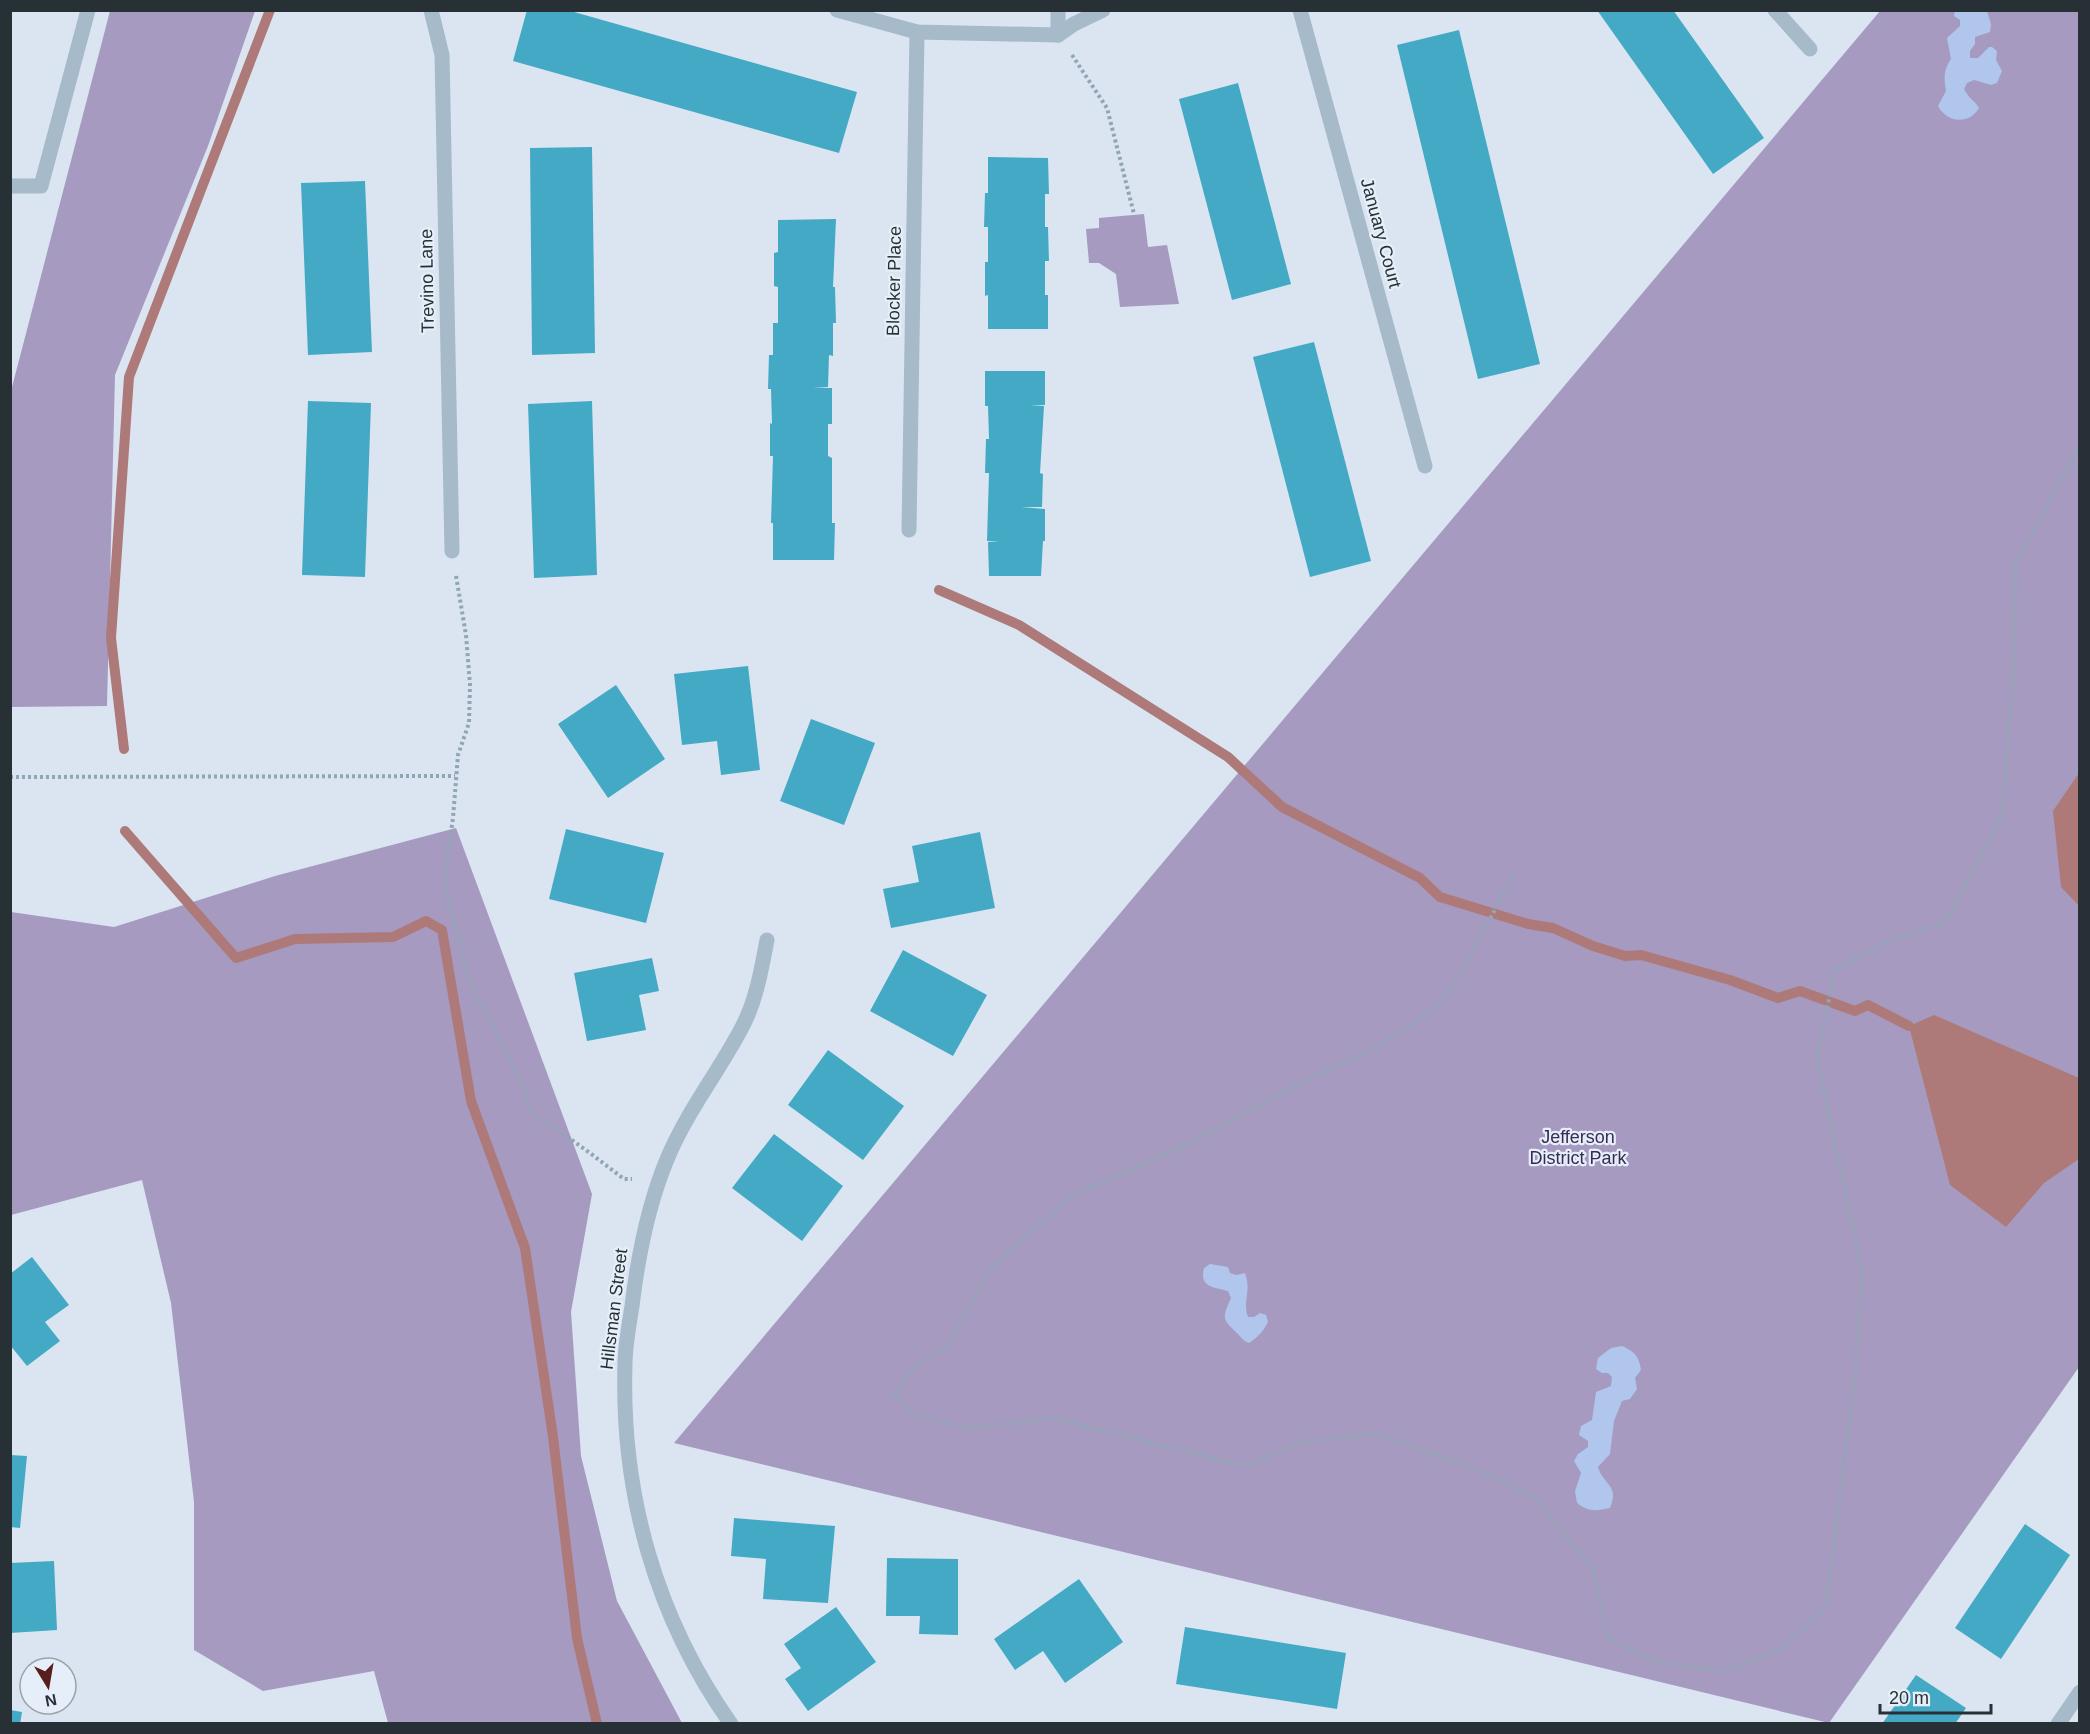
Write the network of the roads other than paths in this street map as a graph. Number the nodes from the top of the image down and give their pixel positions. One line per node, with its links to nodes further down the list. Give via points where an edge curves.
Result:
1 (88, 10): 11 (street, via 41,186)
2 (431, 10): 14 (street, Trevino Lane, via 442,55)
3 (837, 10): 8 (street)
4 (1058, 10): 9 (street)
5 (1103, 10): 9 (street)
6 (1300, 10): 12 (street, January Court)
7 (1775, 10): 10 (street)
8 (917, 32): 9 (street); 13 (street, Blocker Place)
9 (1058, 35)
10 (1810, 49)
11 (10, 186)
12 (1425, 466)
13 (909, 530)
14 (452, 551)
15 (767, 940): 17 (street, Hillsman Street, via 758,987 741,1030 699,1096 668,1157 646,1221 625,1363 626,1437 636,1509 650,1563 678,1634)
16 (2079, 1692): 18 (street)
17 (731, 1724)
18 (2058, 1724)

